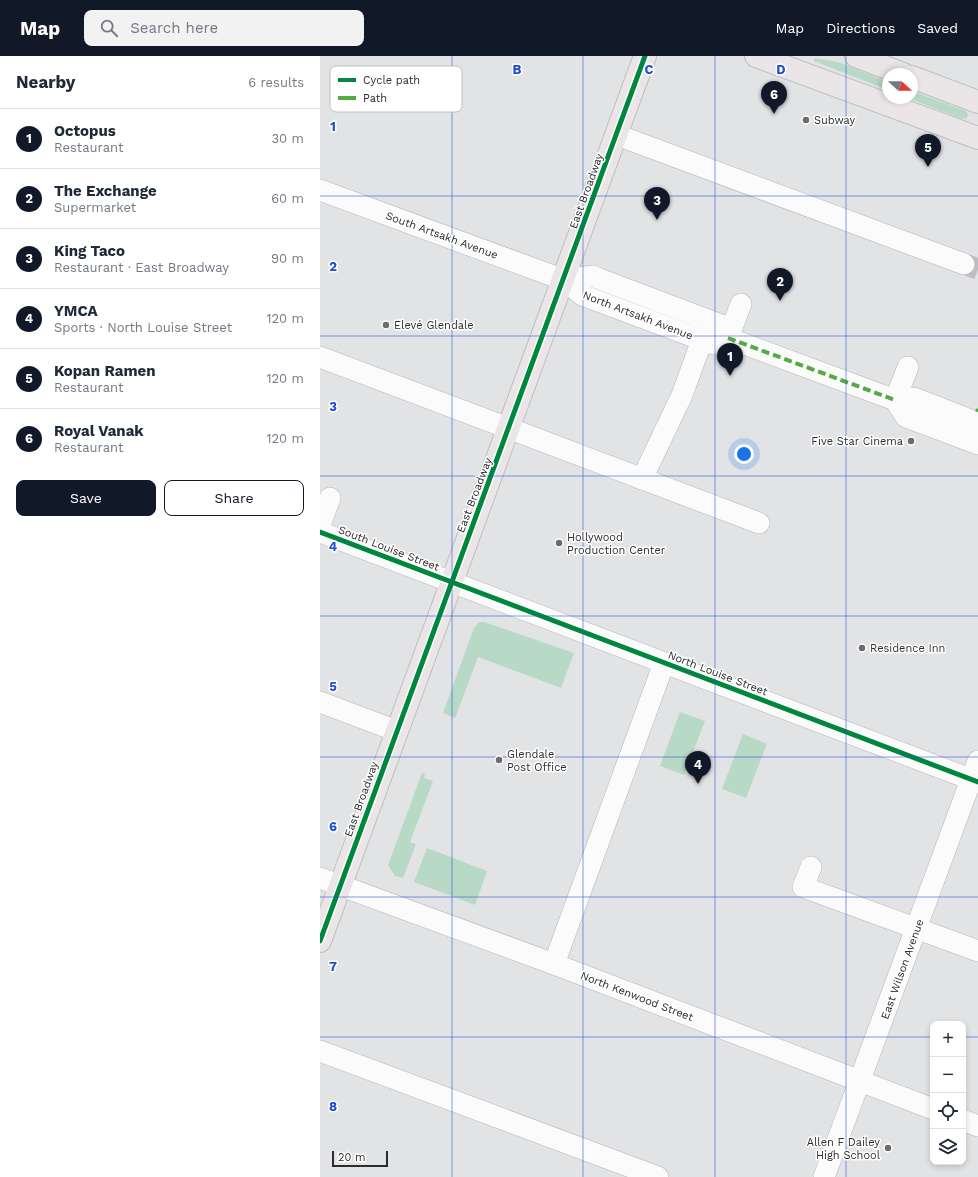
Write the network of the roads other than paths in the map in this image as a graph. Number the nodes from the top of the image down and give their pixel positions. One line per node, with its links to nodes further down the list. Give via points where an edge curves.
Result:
1 (645, 56): 7 (main road, East Broadway)
2 (756, 56): 8 (main road)
3 (856, 56): 4 (main road)
4 (887, 68)
5 (918, 79): 6 (main road)
6 (978, 102)
7 (617, 135): 10 (street); 11 (main road, East Broadway)
8 (978, 138)
9 (320, 190): 11 (street, South Artsakh Avenue)
10 (964, 264)
11 (564, 280): 13 (street, North Artsakh Avenue, via 593,276 722,325); 14 (street, North Artsakh Avenue, via 582,295); 19 (main road, East Broadway)
12 (741, 304): 13 (street)
13 (728, 338): 14 (street, North Artsakh Avenue, via 713,344); 17 (street)
14 (702, 340): 21 (street, via 682,395)
15 (320, 357): 19 (street)
16 (908, 367): 17 (street)
17 (895, 400): 18 (street, via 914,398); 20 (street, via 906,417)
18 (978, 414)
19 (509, 428): 21 (street); 26 (main road, East Broadway)
20 (978, 444)
21 (642, 479): 23 (street)
22 (330, 498): 24 (street)
23 (759, 522)
24 (320, 525)
25 (320, 532): 26 (street, South Louise Street)
26 (451, 583): 27 (street, North Louise Street); 29 (main road, East Broadway)
27 (664, 663): 30 (street, North Louise Street); 37 (street)
28 (320, 702): 29 (street)
29 (397, 731): 33 (main road, East Broadway)
30 (976, 774): 34 (street, East Wilson Avenue)
31 (811, 867): 34 (street, via 803,887)
32 (320, 878): 33 (street, North Kenwood Street)
33 (340, 886): 35 (main road, East Broadway); 37 (street, North Kenwood Street)
34 (917, 928): 36 (street); 39 (street, East Wilson Avenue)
35 (320, 941)
36 (978, 951)
37 (554, 964): 39 (street, North Kenwood Street)
38 (320, 1051): 43 (street)
39 (860, 1081): 40 (street, North Kenwood Street); 44 (street, East Wilson Avenue)
40 (930, 1108)
41 (966, 1121): 42 (street)
42 (978, 1126)
43 (658, 1177)
44 (824, 1177)

